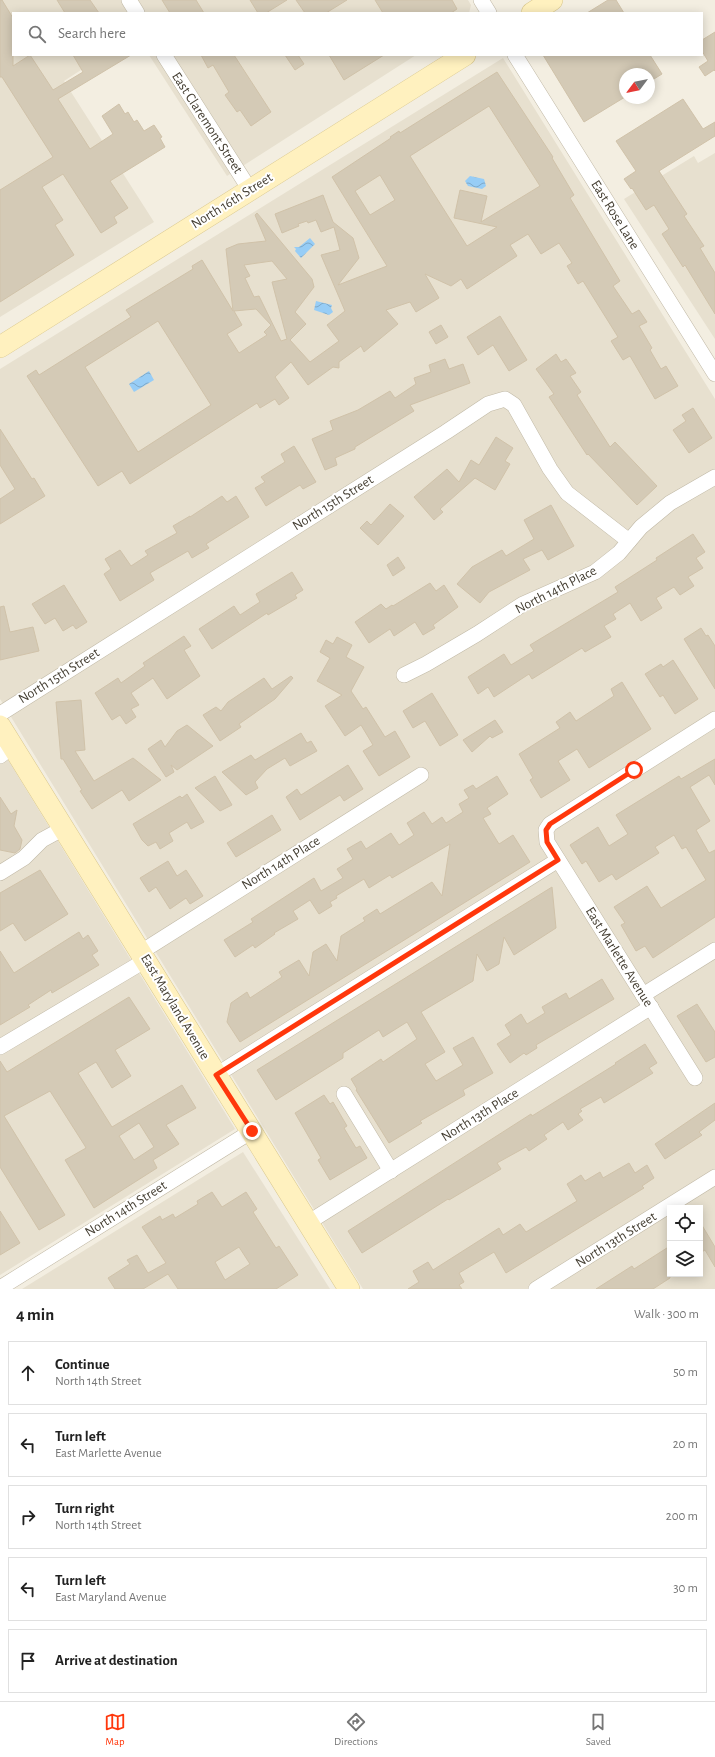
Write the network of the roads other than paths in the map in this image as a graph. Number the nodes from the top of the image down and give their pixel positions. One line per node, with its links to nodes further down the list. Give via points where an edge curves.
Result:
1 (129, 0): 4 (street)
2 (481, 0): 5 (street)
3 (552, 0): 6 (street)
4 (136, 12)
5 (488, 12)
6 (534, 12)
7 (165, 56): 10 (street, East Claremont Street)
8 (463, 56): 10 (street, North 16th Street)
9 (516, 56): 12 (street, East Rose Lane)
10 (250, 190): 11 (street, North 16th Street)
11 (0, 347)
12 (715, 374)
13 (715, 477): 14 (street, North 14th Place, via 670,503 641,527)
14 (629, 541): 15 (street, North 14th Place, via 619,553 595,572 523,604 477,634); 16 (street, North 15th Street, via 567,493 550,469 514,405 505,399 488,404)
15 (404, 675)
16 (0, 714)
17 (715, 719): 22 (street, East Marlette Avenue, via 550,824 546,830 547,842)
18 (0, 726): 19 (street, East Maryland Avenue)
19 (7, 751): 21 (street, East Maryland Avenue)
20 (421, 775): 25 (street, North 14th Place)
21 (64, 828): 23 (street, via 42,840 24,858); 25 (street, East Maryland Avenue)
22 (558, 860): 26 (street, East Marlette Avenue); 28 (street)
23 (0, 873)
24 (715, 950): 26 (street, North 13th Place)
25 (144, 956): 27 (street, North 14th Place); 28 (street, East Maryland Avenue)
26 (647, 1001): 29 (street, East Marlette Avenue); 32 (street, North 13th Place)
27 (0, 1047)
28 (216, 1075): 31 (street, East Maryland Avenue)
29 (695, 1078)
30 (344, 1094): 32 (street)
31 (252, 1131): 34 (street, East Maryland Avenue); 35 (street, North 14th Street)
32 (391, 1171): 34 (street, North 13th Place)
33 (715, 1177): 37 (street, North 13th Street)
34 (309, 1222): 36 (street, East Maryland Avenue)
35 (0, 1288)
36 (349, 1289)
37 (536, 1289)

